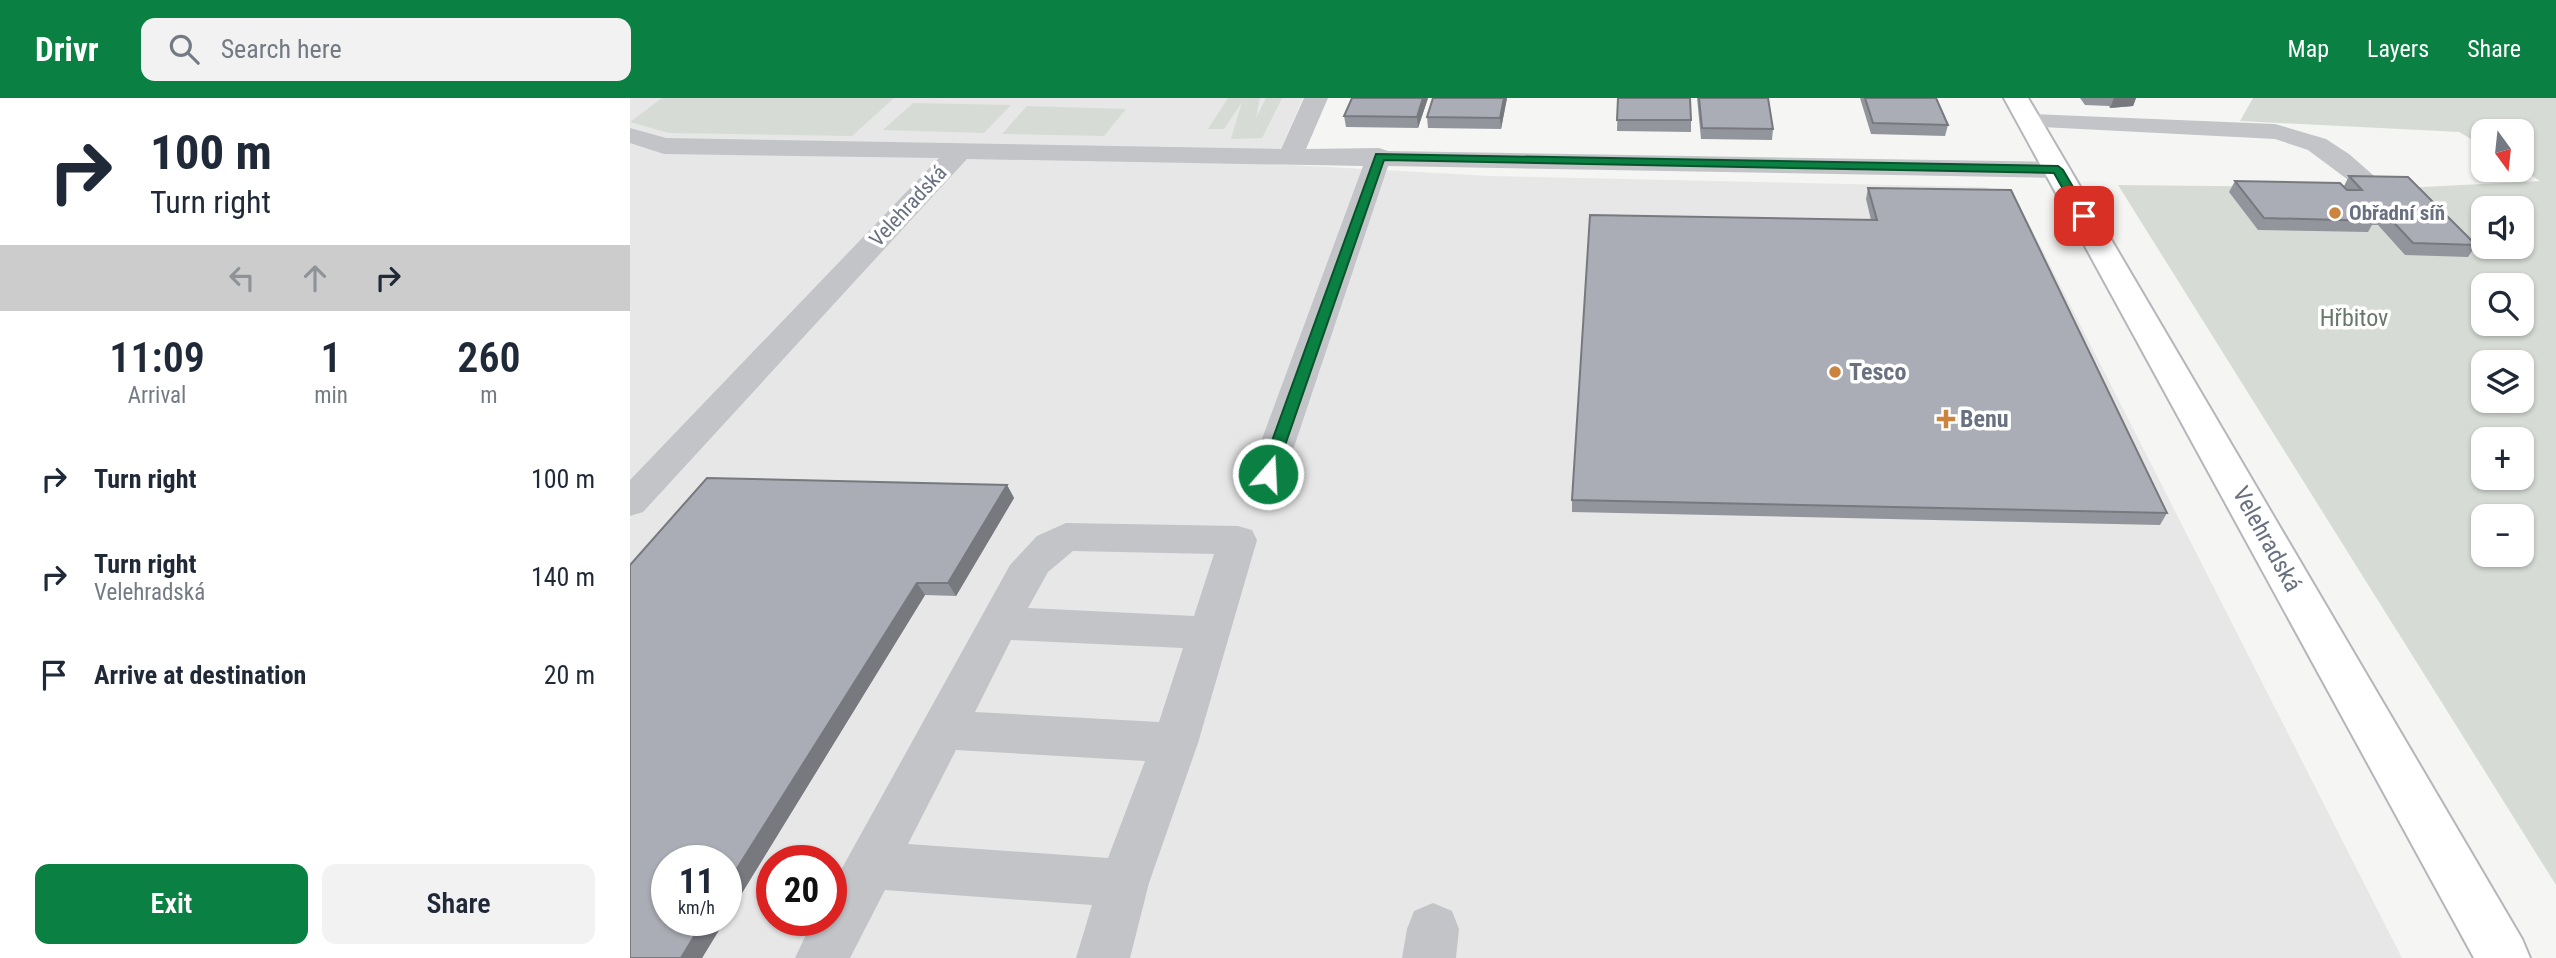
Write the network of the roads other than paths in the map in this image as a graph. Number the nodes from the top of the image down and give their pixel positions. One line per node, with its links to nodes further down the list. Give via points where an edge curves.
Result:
1 (1316, 98): 5 (street)
2 (2023, 110): 7 (main road, Velehradská); 8 (street, via 2280,132 2314,141)
3 (630, 135): 4 (street, via 664,146)
4 (960, 151): 5 (street, Velehradská); 10 (street, Velehradská)
5 (1291, 155): 6 (street, Velehradská)
6 (1379, 156): 7 (street, Velehradská); 9 (street)
7 (2058, 170): 19 (main road, Velehradská)
8 (2368, 181)
9 (1268, 474)
10 (630, 502)
11 (999, 623): 12 (street); 12 (street, via 1031,564 1046,548 1066,537 1238,540); 13 (street)
12 (1209, 633): 14 (street)
13 (943, 730): 14 (street); 15 (street)
14 (1175, 743): 16 (street)
15 (872, 865): 16 (street); 17 (street)
16 (1124, 883): 18 (street)
17 (822, 958)
18 (1103, 958)
19 (2503, 958)

